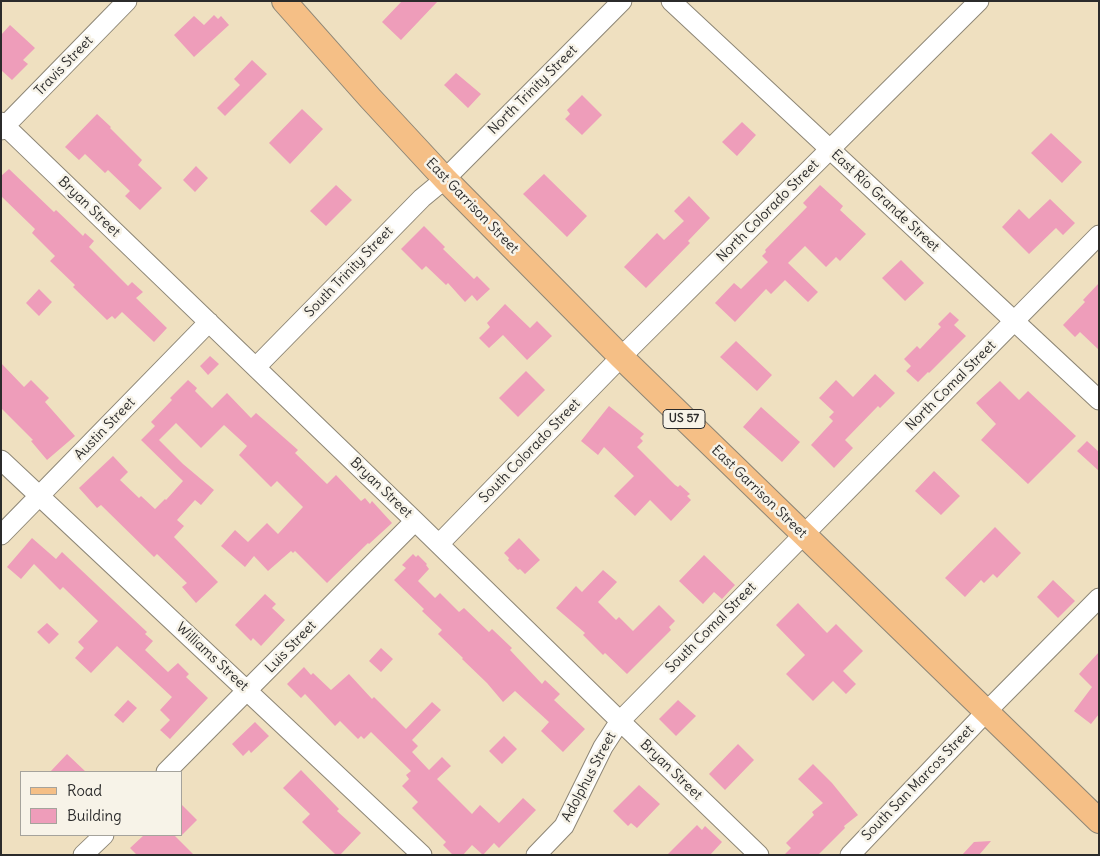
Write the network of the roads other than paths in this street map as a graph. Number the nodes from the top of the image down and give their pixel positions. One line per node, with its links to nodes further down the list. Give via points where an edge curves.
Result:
1 (127, 1): 6 (street, Travis Street)
2 (284, 1): 8 (main road, East Garrison Street / US 57)
3 (622, 1): 8 (street, North Trinity Street)
4 (672, 1): 7 (street, East Río Grande Street)
5 (979, 1): 7 (street, North Colorado Street)
6 (3, 126): 11 (street, Bryan Street)
7 (830, 150): 10 (street, East Río Grande Street); 12 (street, North Colorado Street)
8 (445, 179): 12 (main road, East Garrison Street / US 57); 13 (street, South Trinity Street, via 422,198)
9 (1099, 235): 10 (street, North Comal Street)
10 (1015, 321): 14 (street, East Río Grande Street); 19 (street, North Comal Street)
11 (209, 322): 13 (street, Bryan Street); 16 (street, Austin Street)
12 (621, 357): 19 (main road, East Garrison Street / US 57); 20 (street, South Colorado Street)
13 (256, 367): 17 (street, Bryan Street)
14 (1099, 400)
15 (1, 460): 16 (street, Williams Street)
16 (40, 495): 18 (street, Austin Street); 22 (street, Williams Street)
17 (415, 521): 20 (street, Bryan Street); 22 (street, Luis Street)
18 (1, 535)
19 (803, 535): 23 (main road, East Garrison Street / US 57); 24 (street, South Comal Street)
20 (439, 544): 24 (street, Bryan Street)
21 (1099, 598): 23 (street, South San Marcos Street)
22 (248, 691): 25 (street, Luis Street); 29 (street, Williams Street)
23 (986, 712): 26 (main road, East Garrison Street / US 57); 32 (street, South San Marcos Street)
24 (620, 721): 30 (street, Adolphus Street, via 603,746 564,826); 31 (street, Bryan Street)
25 (167, 771)
26 (1099, 821)
27 (103, 836): 28 (street)
28 (84, 854)
29 (422, 855)
30 (536, 855)
31 (759, 855)
32 (850, 855)

